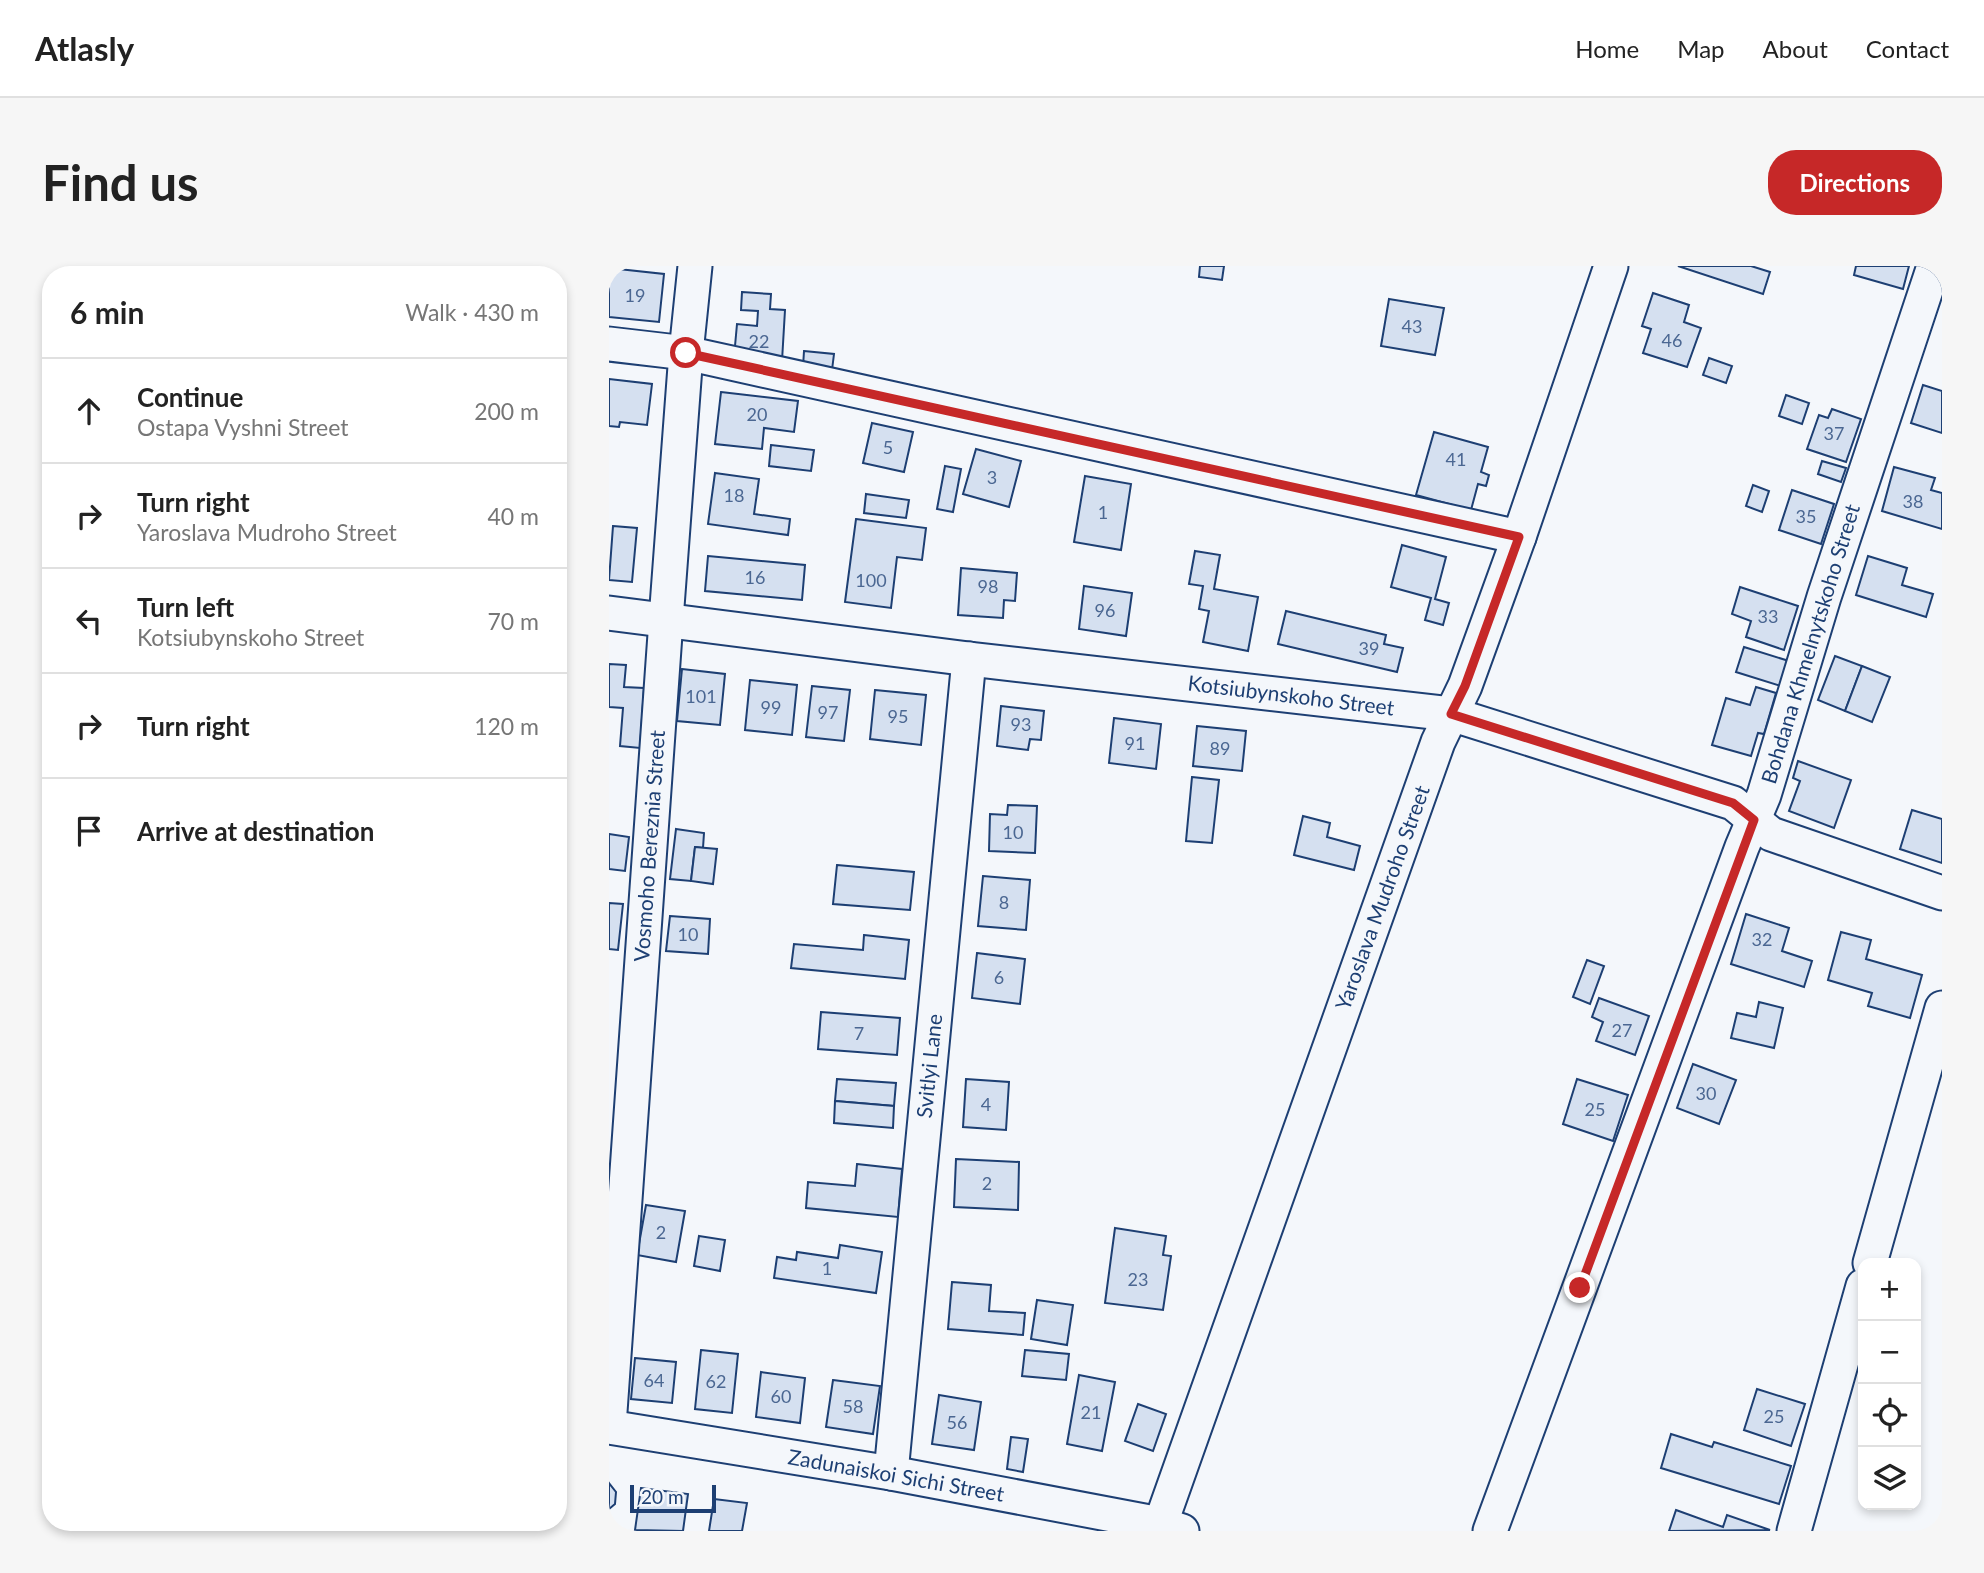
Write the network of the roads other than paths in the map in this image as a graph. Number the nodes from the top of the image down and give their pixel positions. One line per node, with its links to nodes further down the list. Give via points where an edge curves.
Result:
1 (695, 266): 5 (street, Vosmoho Bereznia Street)
2 (1611, 266): 6 (street, Yaroslava Mudroho Street)
3 (1934, 266): 11 (street, Bohdana Khmelnytskoho Street)
4 (609, 344): 5 (street)
5 (686, 353): 6 (street); 8 (street, Vosmoho Bereznia Street)
6 (1519, 537): 10 (street, Yaroslava Mudroho Street)
7 (609, 613): 8 (street, Kotsiubynskoho Street)
8 (666, 620): 9 (street, Kotsiubynskoho Street); 16 (street, Vosmoho Bereznia Street)
9 (969, 659): 10 (street, Kotsiubynskoho Street); 17 (street, Svitlyi Lane)
10 (1451, 714): 11 (street, Kotsiubynskoho Street, via 1733,803); 18 (street, Yaroslava Mudroho Street, via 1433,755)
11 (1754, 820): 12 (street, Kotsiubynskoho Street, via 1771,834); 19 (street, Bohdana Khmelnytskoho Street)
12 (1942, 893)
13 (1942, 1008): 14 (street)
14 (1871, 1258)
15 (1858, 1304): 20 (street)
16 (609, 1427): 17 (street, Zadunaiskoi Sichi Street)
17 (891, 1473): 18 (street, Zadunaiskoi Sichi Street)
18 (1167, 1529)
19 (1490, 1531)
20 (1794, 1531)

